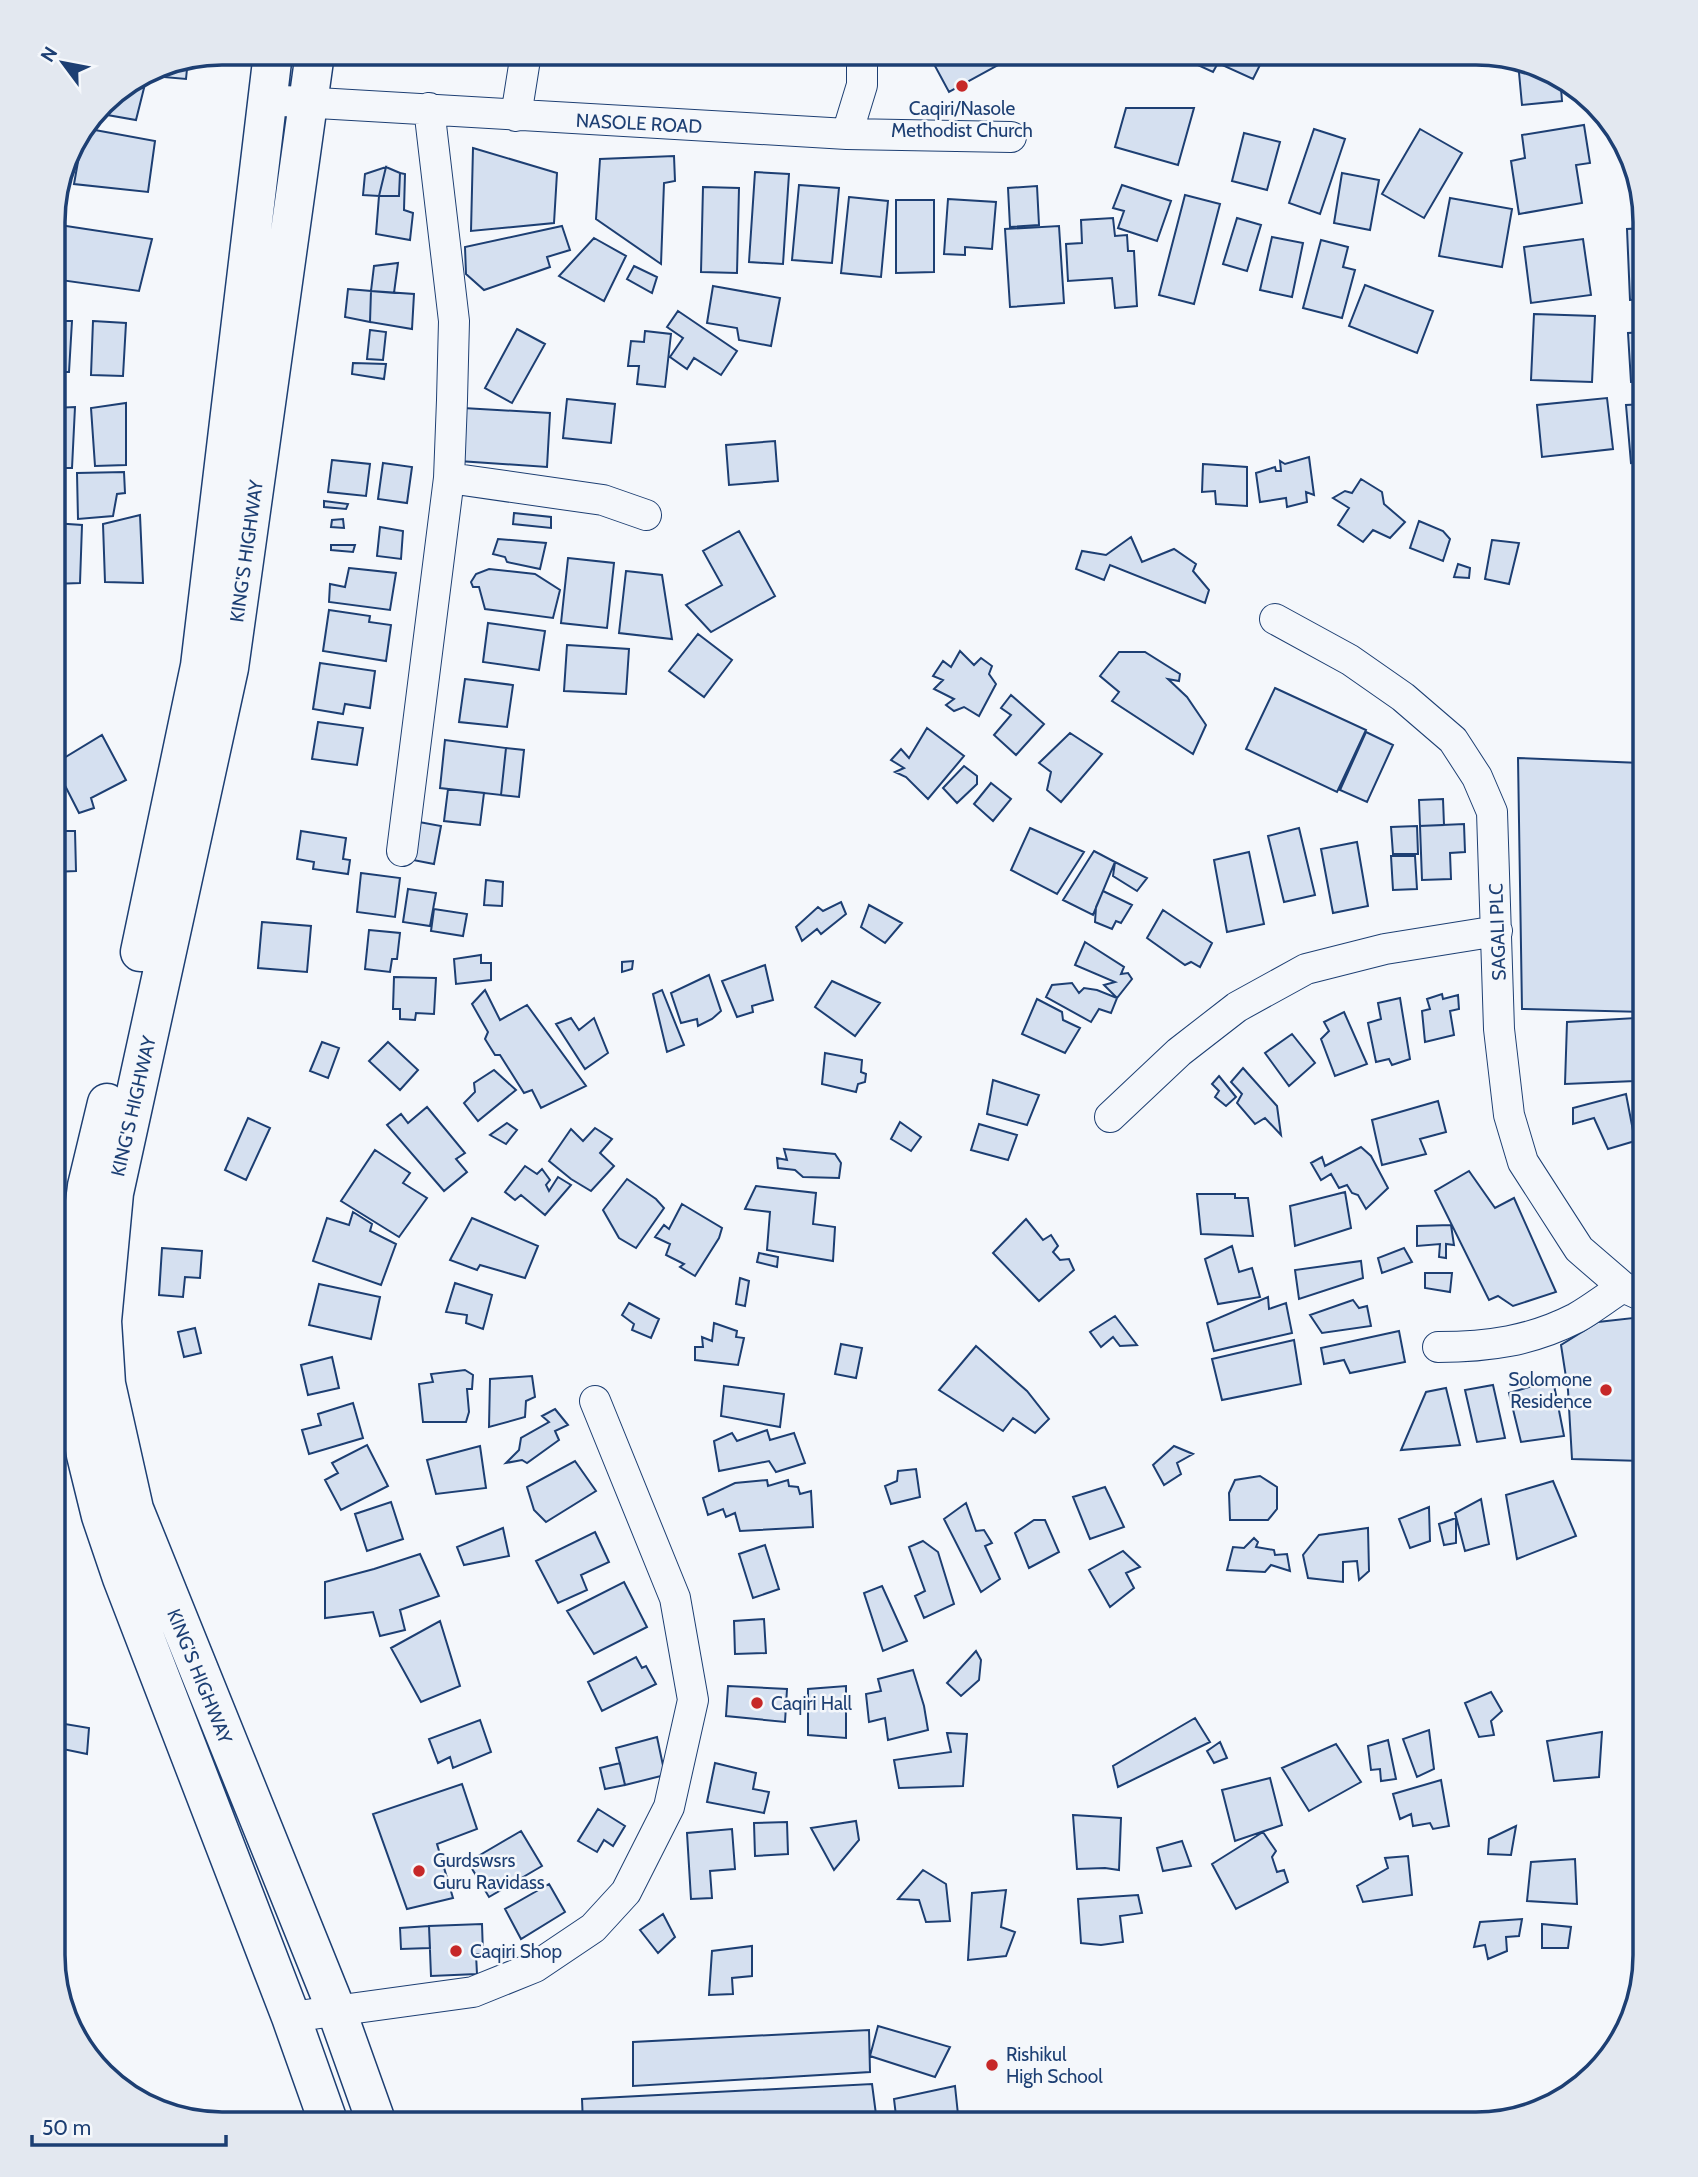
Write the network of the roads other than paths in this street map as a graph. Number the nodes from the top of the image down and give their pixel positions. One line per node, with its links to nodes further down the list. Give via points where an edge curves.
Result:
1 (271, 65): 5 (highway, KING'S HIGHWAY)
2 (313, 65): 6 (highway, KING'S HIGHWAY)
3 (524, 65): 8 (street)
4 (862, 65): 9 (street, via 862,85)
5 (266, 100): 6 (street, NASOLE ROAD); 22 (highway, KING'S HIGHWAY, via 200,666 87,1186 70,1321 74,1386 101,1516)
6 (309, 103): 7 (street, NASOLE ROAD); 21 (highway, KING'S HIGHWAY, via 229,668 114,1193 102,1321 106,1384 134,1509)
7 (429, 108): 8 (street, NASOLE ROAD); 11 (street, via 454,321)
8 (516, 116): 9 (street, NASOLE ROAD)
9 (847, 134): 10 (street, NASOLE ROAD)
10 (1011, 137)
11 (449, 478): 12 (street, via 603,500); 14 (street)
12 (646, 516)
13 (1275, 619): 15 (street, SAGALI PLC, via 1350,660 1404,697 1453,740 1492,812)
14 (402, 851)
15 (1497, 931): 16 (street, via 1385,949 1306,969 1237,1007 1179,1052); 17 (street, SAGALI PLC, via 1499,1029 1509,1115 1523,1161 1578,1249)
16 (1110, 1117)
17 (1633, 1291)
18 (1633, 1292): 19 (street, via 1525,1338 1479,1347)
19 (1438, 1347)
20 (595, 1401): 21 (street, via 676,1598 693,1700 668,1807 626,1892 593,1928 536,1966 473,1992)
21 (337, 2012): 22 (street); 24 (highway, KING'S HIGHWAY)
22 (292, 2017): 23 (highway, KING'S HIGHWAY)
23 (325, 2112)
24 (373, 2112)

